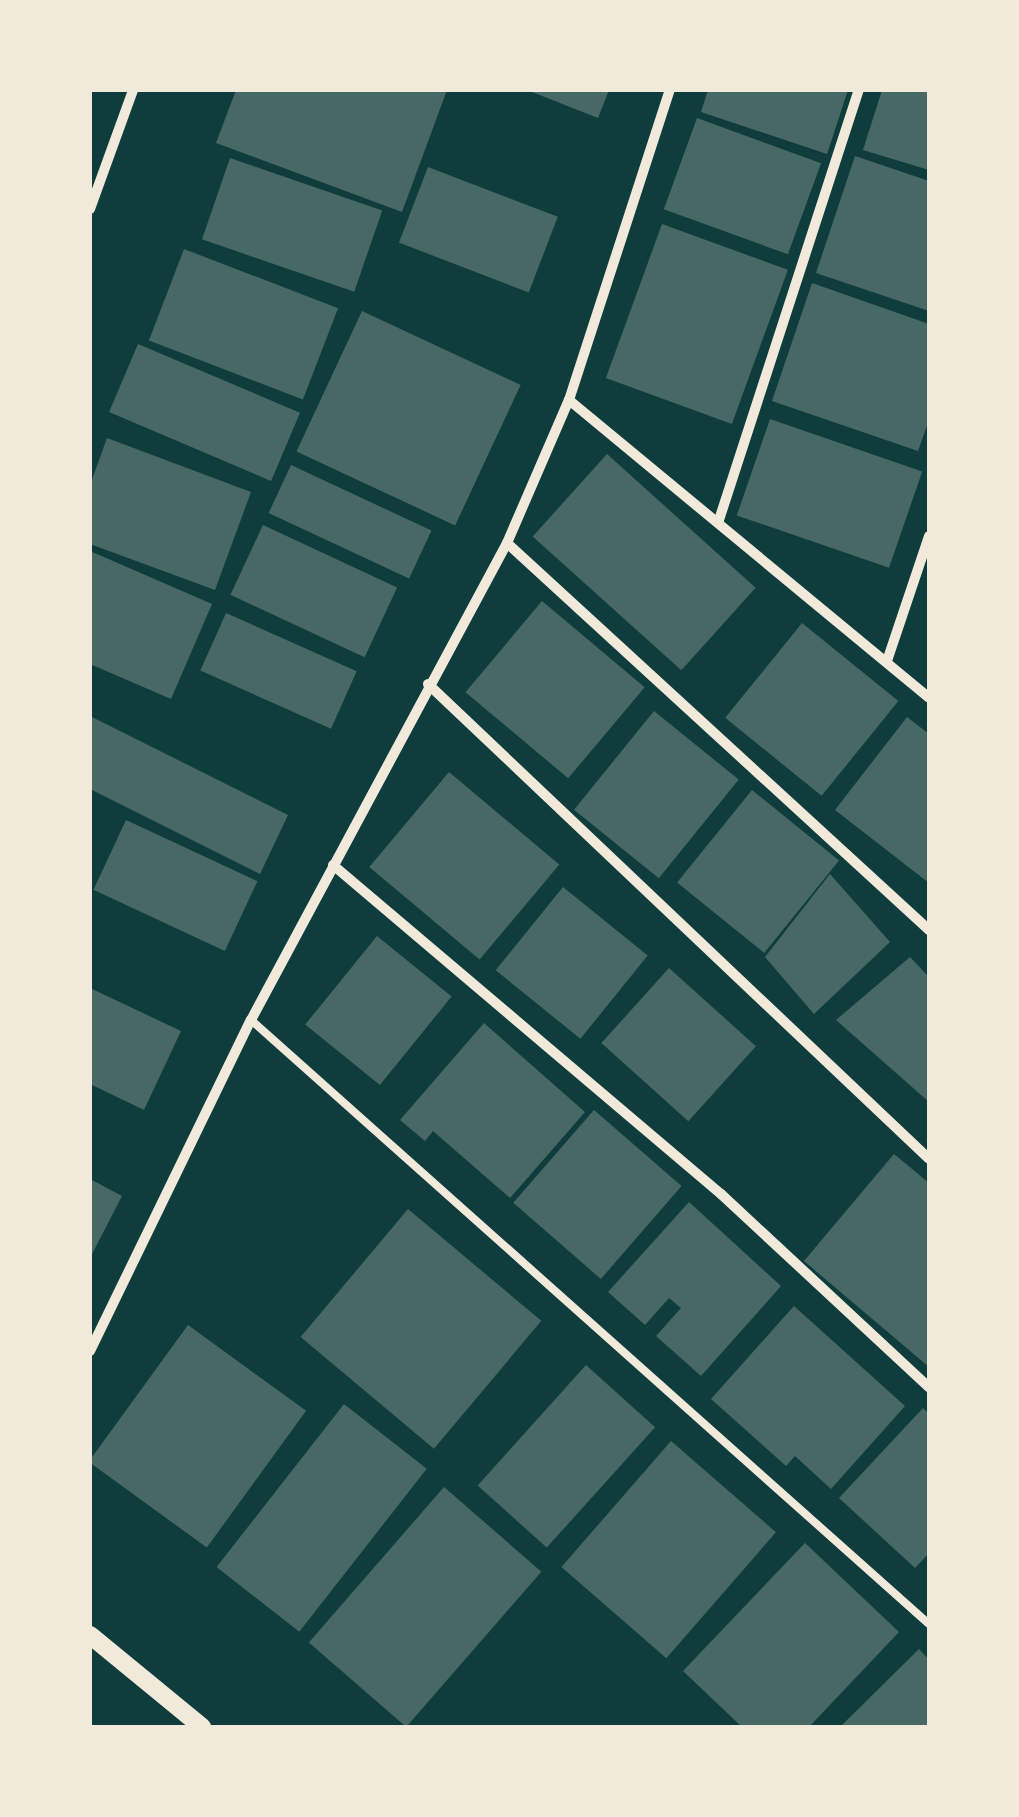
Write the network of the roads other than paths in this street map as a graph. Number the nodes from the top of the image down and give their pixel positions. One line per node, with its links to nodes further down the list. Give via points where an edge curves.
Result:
1 (133, 90): 4 (street)
2 (670, 90): 5 (street)
3 (859, 90): 6 (street)
4 (90, 209)
5 (569, 400): 6 (street); 8 (street)
6 (719, 520): 9 (street)
7 (929, 536): 9 (street)
8 (507, 543): 10 (street); 13 (street)
9 (888, 661): 11 (street)
10 (428, 684): 12 (street); 15 (street)
11 (929, 698)
12 (333, 866): 14 (street); 17 (street, via 720,1194)
13 (929, 930)
14 (251, 1020): 16 (street); 18 (lane)
15 (929, 1159)
16 (90, 1351)
17 (929, 1388)
18 (929, 1624)
19 (90, 1635): 20 (street)
20 (202, 1727)

